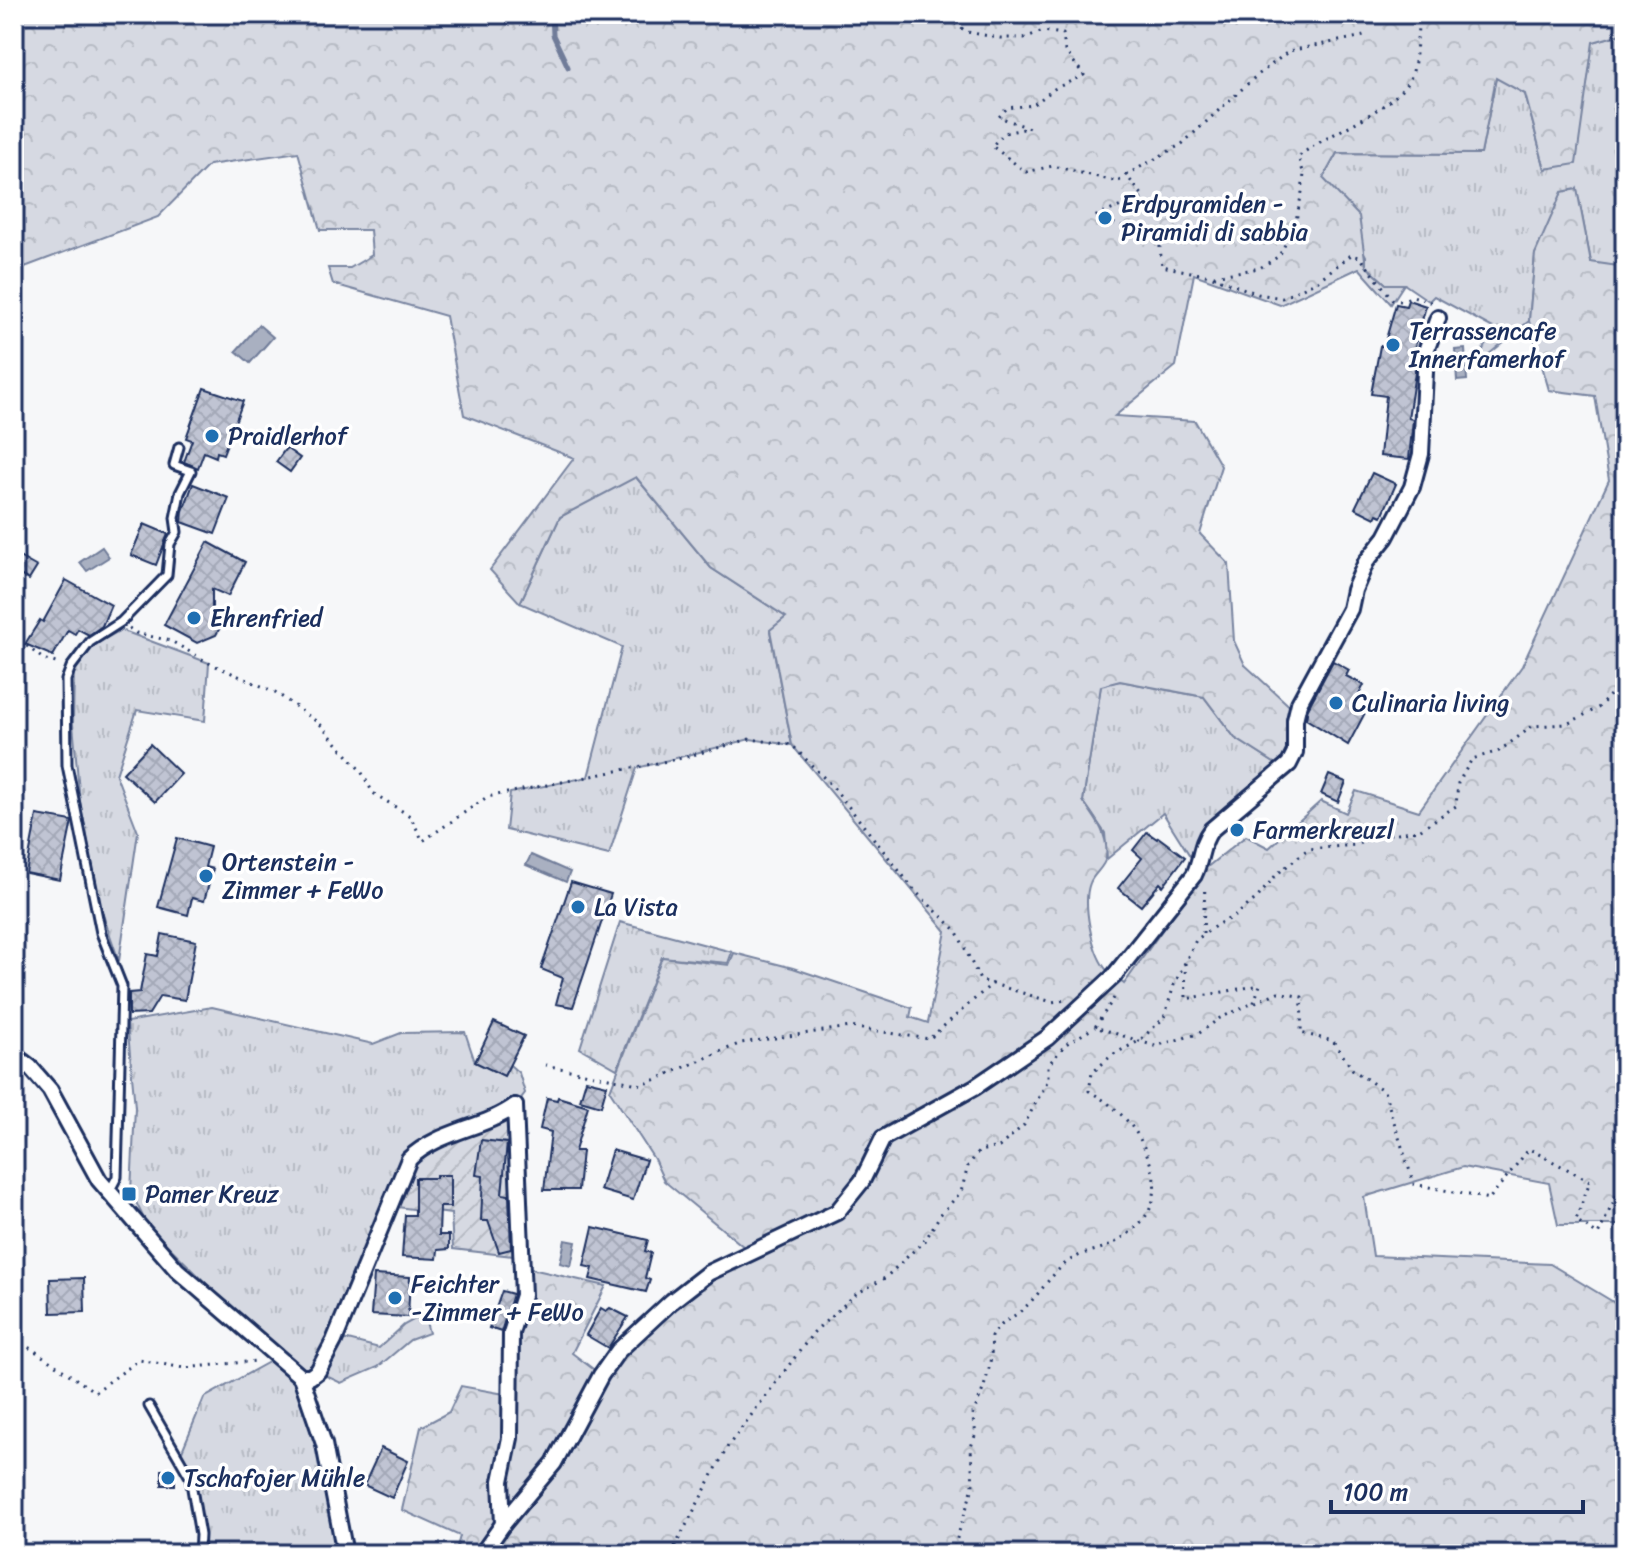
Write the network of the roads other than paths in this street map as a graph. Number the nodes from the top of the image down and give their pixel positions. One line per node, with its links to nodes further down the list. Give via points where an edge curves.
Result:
1 (1438, 318): 7 (street, via 1426,351 1421,454 1412,487 1366,562 1350,609 1299,703 1289,764 1222,818 1203,840 1194,875 1096,995 1047,1038 975,1087 883,1138 862,1181 837,1212 708,1273 618,1351 554,1463)
2 (179, 447): 4 (lane, via 174,465 191,471 180,493 167,575 121,622 90,642 66,680 67,765 101,933 122,986 117,1177)
3 (14, 1055): 4 (street, via 50,1090)
4 (109, 1192): 5 (street, via 177,1270)
5 (301, 1377): 7 (street, via 318,1371 334,1341 409,1159 428,1145 515,1106 523,1295 511,1333); 9 (street, via 323,1441)
6 (149, 1406): 8 (lane, via 190,1477)
7 (503, 1524): 10 (street)
8 (199, 1554)
9 (345, 1554)
10 (482, 1554)

